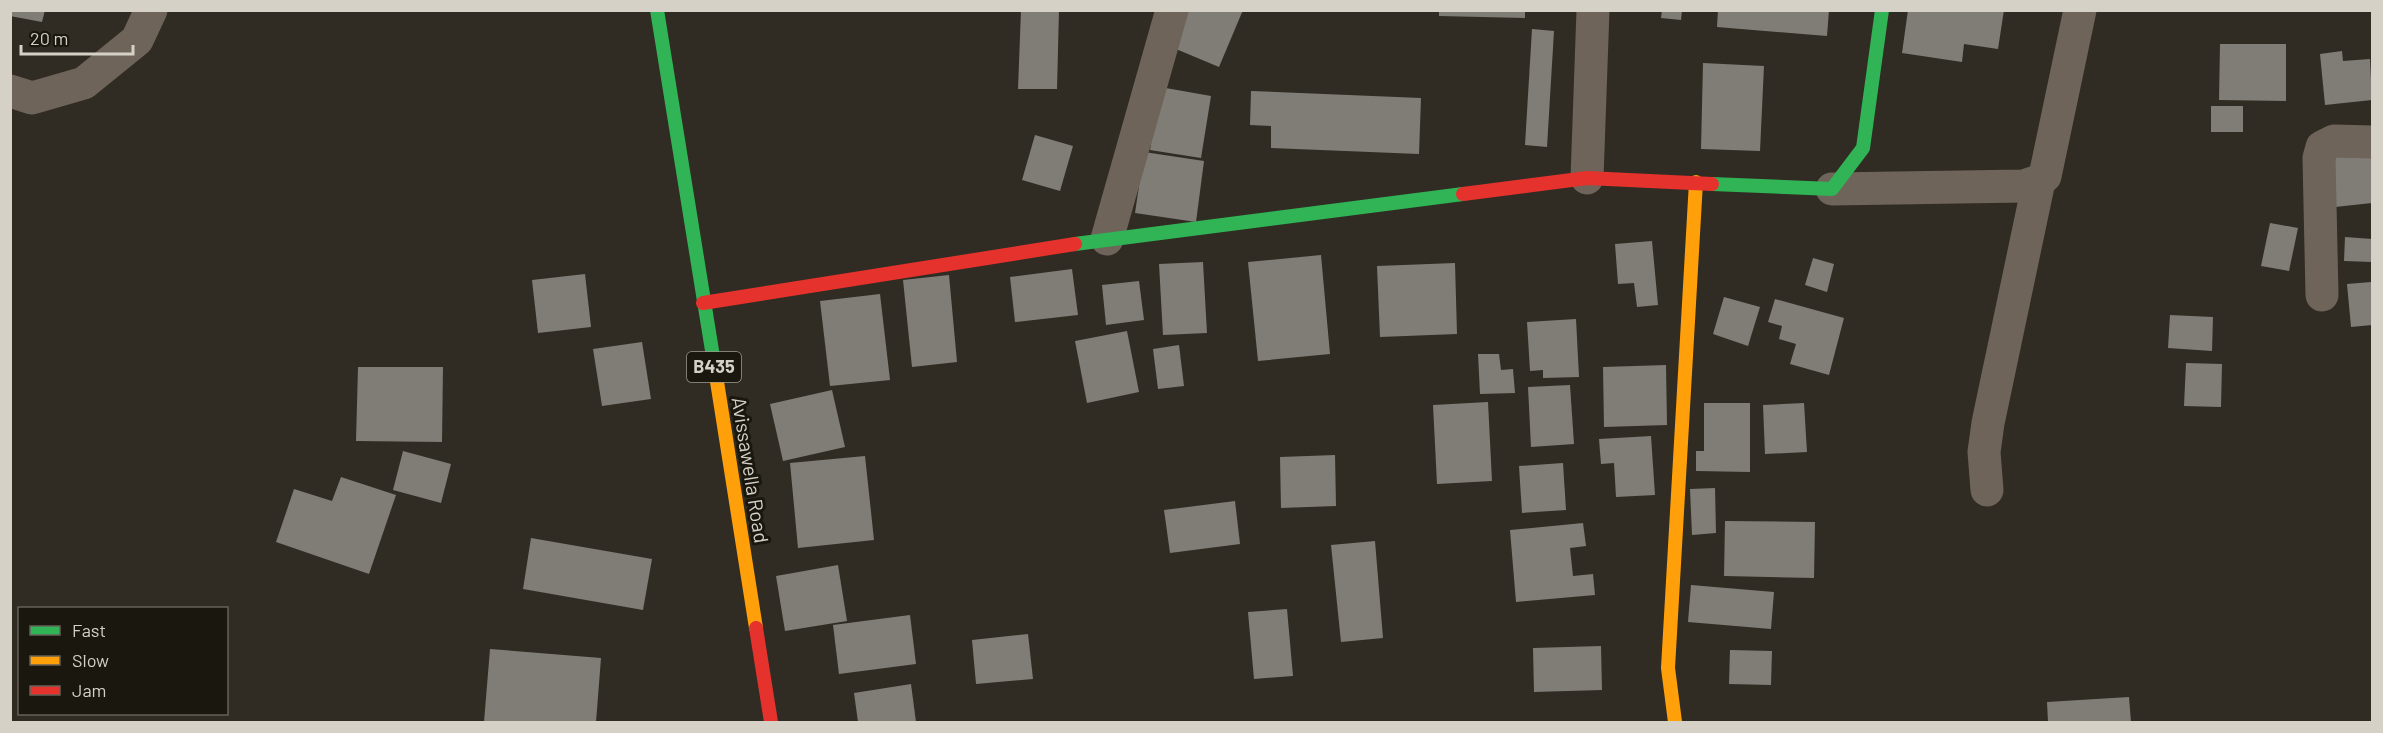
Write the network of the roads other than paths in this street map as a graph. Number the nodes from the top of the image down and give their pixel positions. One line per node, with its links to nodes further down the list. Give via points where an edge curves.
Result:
1 (151, 10): 7 (street, via 137,40 84,83 32,98)
2 (657, 10): 15 (street, Avissawella Road / B435)
3 (1172, 10): 13 (street)
4 (1593, 10): 9 (street)
5 (1882, 10): 12 (street, via 1863,148)
6 (2080, 10): 11 (street, via 2045,176)
7 (10, 91)
8 (2373, 142): 14 (street, via 2334,141 2322,147)
9 (1587, 178): 10 (street); 13 (street)
10 (1696, 182): 12 (street); 18 (street, via 1668,668)
11 (2039, 182): 12 (street, via 2024,186); 16 (street, via 1988,423 1984,452)
12 (1832, 189)
13 (1107, 239): 15 (street)
14 (2322, 295)
15 (703, 303): 17 (street, Avissawella Road / B435)
16 (1987, 490)
17 (771, 723)
18 (1675, 723)

